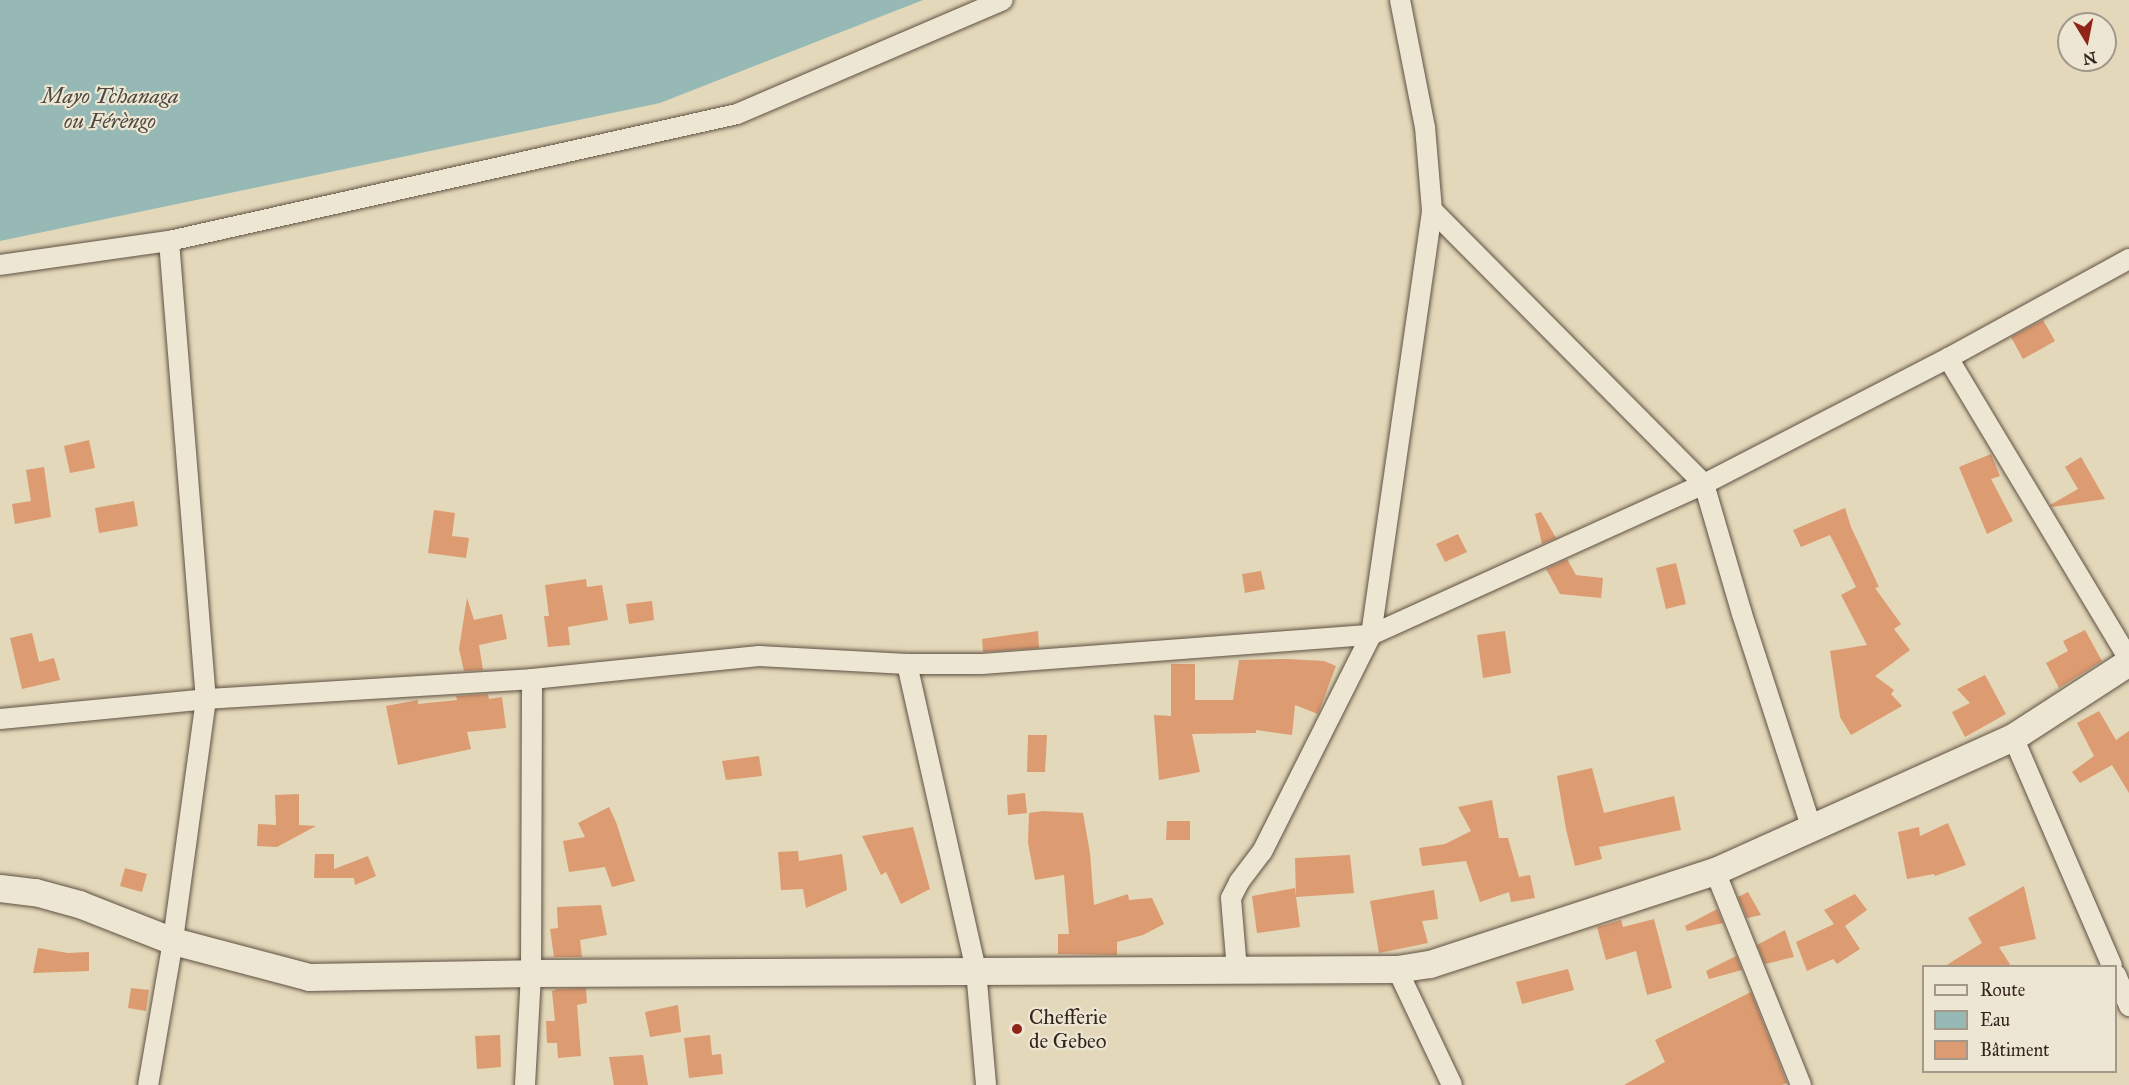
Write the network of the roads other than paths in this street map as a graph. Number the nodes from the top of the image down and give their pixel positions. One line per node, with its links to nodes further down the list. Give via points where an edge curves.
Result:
1 (1003, 0): 4 (street, via 737,114)
2 (1400, 0): 3 (street, via 1425,127)
3 (1432, 210): 8 (street); 9 (street)
4 (169, 241): 6 (street); 13 (street)
5 (2129, 259): 7 (street)
6 (0, 265)
7 (1948, 358): 8 (street); 10 (street)
8 (1704, 484): 9 (street); 16 (street)
9 (1371, 635): 11 (street, via 982,664); 21 (street, via 1262,852 1231,898)
10 (2129, 661): 15 (street)
11 (907, 664): 12 (street, via 759,656); 23 (street)
12 (532, 679): 13 (street); 24 (street)
13 (206, 699): 14 (street); 19 (street)
14 (0, 719)
15 (2013, 737): 16 (street); 20 (street)
16 (1812, 830): 17 (street)
17 (1715, 871): 22 (street, via 1430,964); 31 (street)
18 (0, 888): 19 (street, via 35,892 79,904)
19 (173, 941): 24 (street, via 309,977); 27 (street)
20 (2112, 965)
21 (1237, 969): 22 (street); 23 (street)
22 (1397, 969): 30 (street)
23 (976, 970): 24 (street); 29 (street)
24 (531, 973): 28 (street)
25 (2117, 979): 26 (street)
26 (2129, 1006)
27 (148, 1085)
28 (525, 1085)
29 (986, 1085)
30 (1452, 1085)
31 (1801, 1085)

